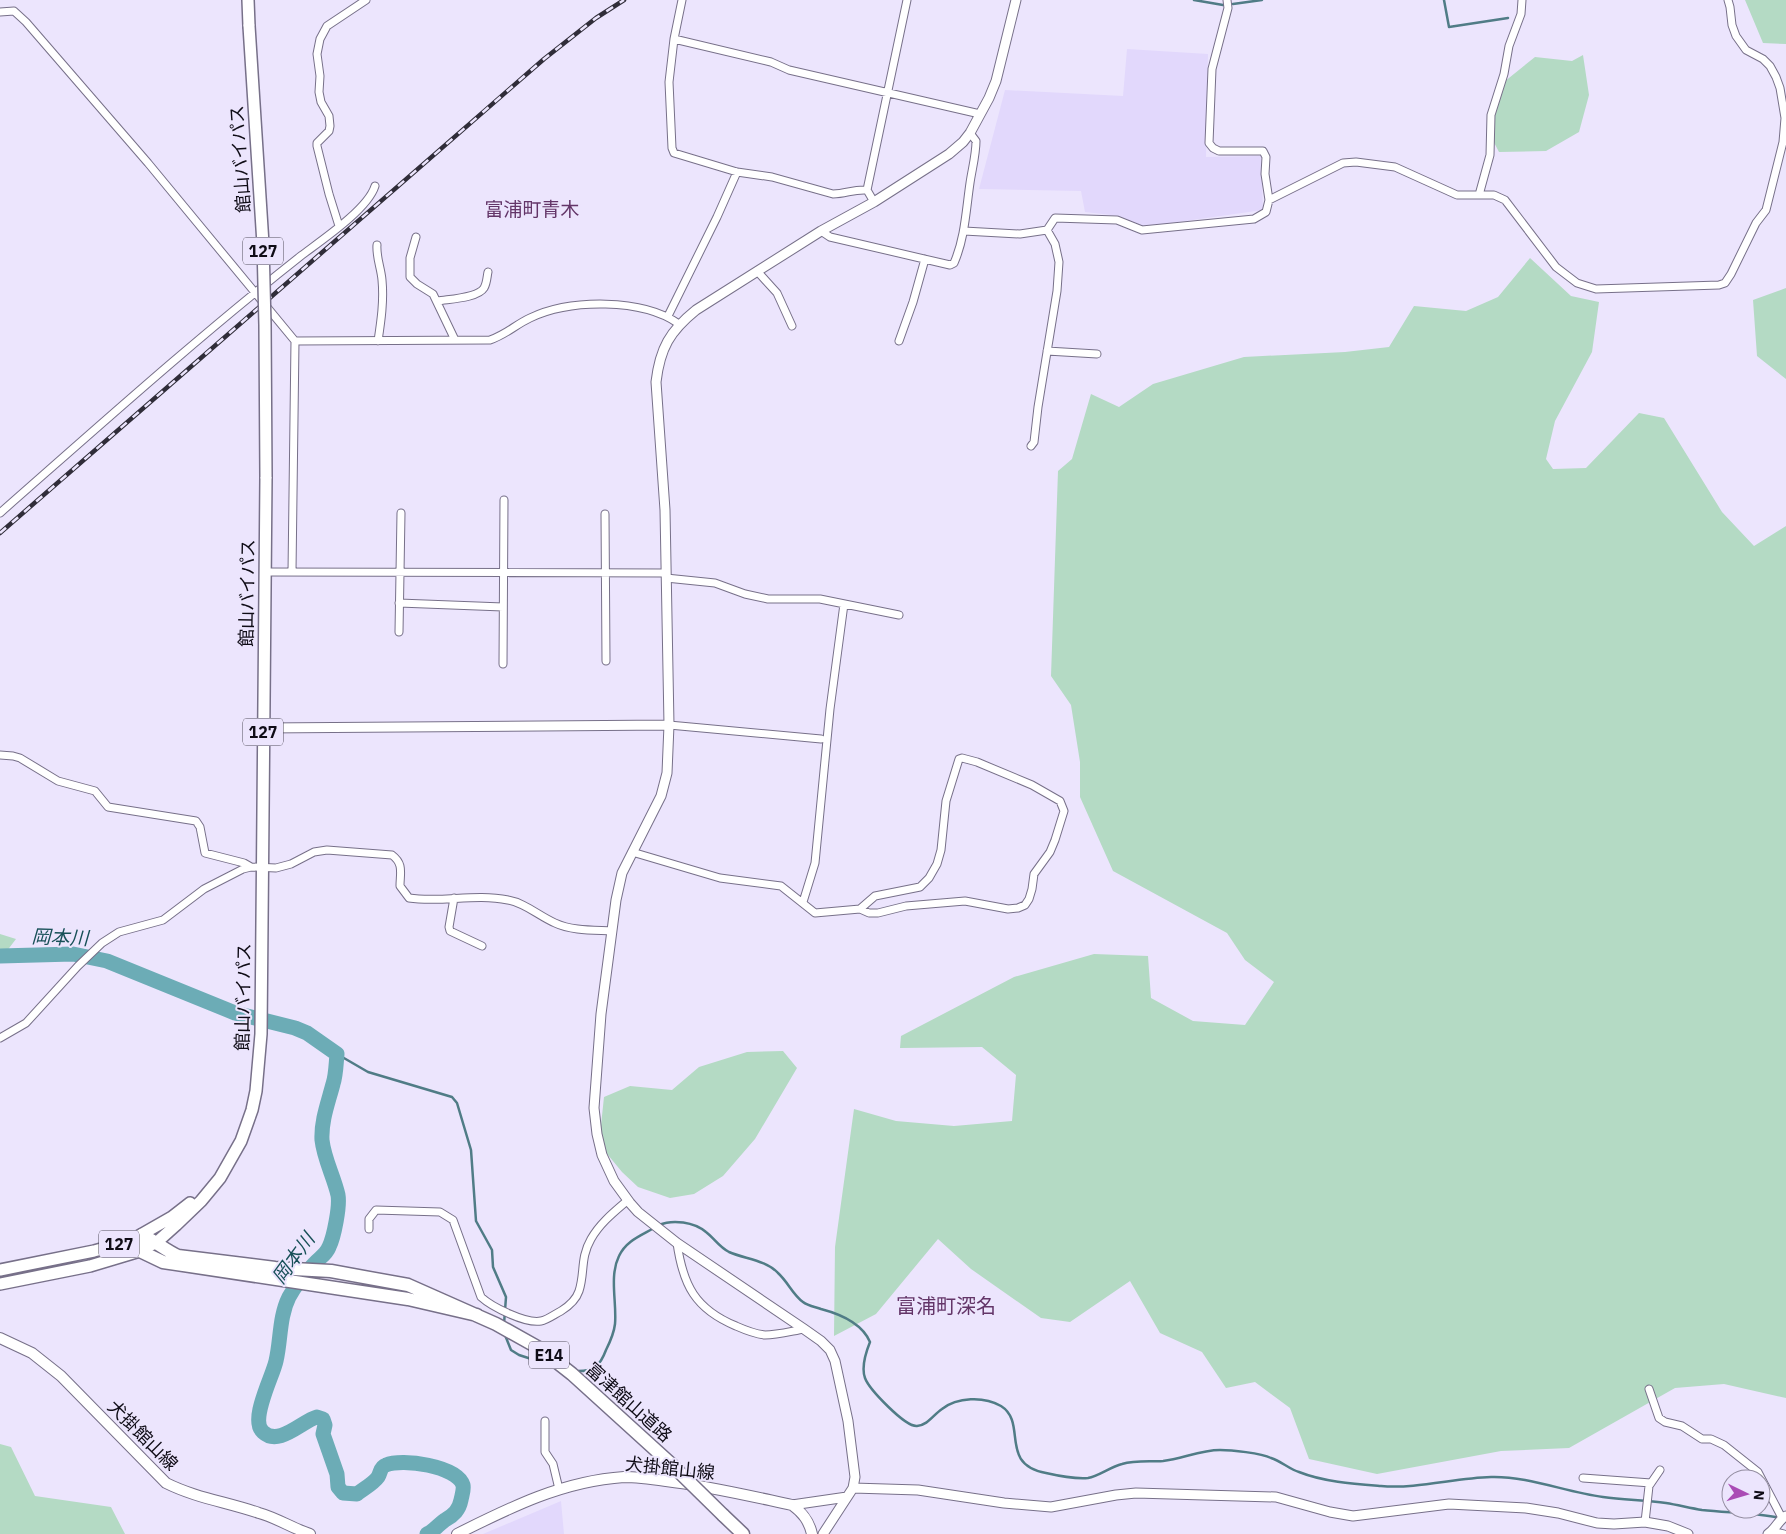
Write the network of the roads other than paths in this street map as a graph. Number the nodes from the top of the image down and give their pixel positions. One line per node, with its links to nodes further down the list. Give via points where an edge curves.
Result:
1 (248, 0): 45 (highway, 館山バイパス / 127, bridge, via 266,325)
2 (682, 0): 10 (street)
3 (907, 0): 11 (street)
4 (1016, 0): 12 (street, via 996,81)
5 (1227, 0): 18 (street, via 1228,8 1212,69 1209,143 1219,151 1263,151)
6 (1522, 0): 17 (street, via 1521,14 1491,115 1490,155)
7 (1728, 0): 17 (street, via 1736,36 1746,50 1770,66 1776,77 1785,118 1783,142 1766,210 1725,283 1596,288 1577,283 1556,267 1505,200 1494,195)
8 (362, 1): 20 (street, via 327,26 317,54 318,92 330,126 316,146)
9 (0, 12): 29 (street, via 14,10 26,22 148,163)
10 (674, 39): 11 (street); 14 (street, via 669,82 674,153)
11 (888, 93): 12 (street); 16 (street)
12 (980, 114): 13 (street)
13 (970, 134): 19 (street, via 949,154); 23 (street, via 976,141 976,154)
14 (737, 172): 16 (street, via 772,177 833,194); 31 (street)
15 (375, 186): 20 (street, via 368,201)
16 (867, 190): 19 (street)
17 (1479, 195): 18 (street, via 1457,195 1395,167 1356,162 1328,169)
18 (1269, 200): 21 (street, via 1266,212 1254,219 1142,230 1117,220 1055,218)
19 (874, 202): 22 (street)
20 (339, 226): 29 (street)
21 (1047, 230): 23 (street, via 1020,234); 38 (street, via 1055,244 1059,262)
22 (821, 231): 26 (street, via 830,237); 27 (street)
23 (964, 231): 26 (street, via 954,263 950,265)
24 (416, 237): 30 (street, via 410,258 410,277)
25 (376, 245): 36 (street, via 382,280)
26 (925, 259): 37 (street)
27 (757, 271): 32 (street); 33 (street, via 777,293)
28 (488, 272): 30 (street, via 484,288 479,292)
29 (254, 293): 35 (street); 42 (street)
30 (438, 301): 34 (street)
31 (668, 316): 32 (street); 34 (street, via 609,304 577,306 543,313 490,340)
32 (679, 324): 50 (street, via 664,346 656,382)
33 (792, 326)
34 (455, 340): 36 (street)
35 (294, 341): 36 (street); 46 (street)
36 (378, 341)
37 (899, 341)
38 (1047, 351): 39 (street); 40 (street)
39 (1097, 354)
40 (1031, 446)
41 (504, 500): 48 (street)
42 (0, 513)
43 (401, 513): 47 (street)
44 (605, 514): 49 (street)
45 (264, 572): 46 (street); 59 (highway, 館山バイパス / 127)
46 (292, 572): 47 (street)
47 (400, 572): 48 (street); 51 (street)
48 (503, 572): 49 (street); 53 (street)
49 (605, 572): 50 (street); 56 (street)
50 (666, 575): 52 (street, via 715,583 768,599 820,599); 58 (street)
51 (399, 603): 53 (street); 55 (street)
52 (844, 604): 54 (street); 65 (street, via 815,864)
53 (503, 607): 57 (street)
54 (899, 615)
55 (399, 632)
56 (606, 661)
57 (503, 664)
58 (669, 725): 59 (street); 60 (street); 62 (street, via 667,773 661,796)
59 (263, 728): 63 (highway, 館山バイパス / 127)
60 (822, 740)
61 (0, 755): 63 (street, via 20,758 58,781 95,791 108,807 196,821 200,826 204,853)
62 (632, 852): 65 (street, via 720,878 781,886); 67 (street, via 622,873)
63 (256, 867): 64 (street, via 276,868 327,850 392,855 398,859 400,886 408,898); 69 (street, via 243,869 204,889 163,920 119,932 102,943 26,1022); 70 (highway, 館山バイパス / 127, via 262,986 256,1091 241,1141)
64 (454, 898): 67 (street, via 510,900 556,924); 68 (street, via 450,931)
65 (803, 902): 66 (street, via 815,913)
66 (860, 909): 66 (street, via 876,896 920,887 928,878 941,850 946,801 962,758 1032,785 1060,801 1064,811 1055,840 1034,874 1031,894 1025,905 1008,909 965,901 906,906 878,913)
67 (612, 931): 71 (street, via 601,1014 594,1108 602,1155 614,1181)
68 (482, 946)
69 (0, 1038)
70 (220, 1178): 73 (highway, 館山バイパス / 127, via 172,1217); 74 (highway, 館山バイパス / 127, via 201,1202)
71 (628, 1200): 72 (street, via 591,1238 583,1256 576,1298 566,1308 542,1321 533,1322 481,1297 453,1220 440,1212 376,1210 369,1219); 75 (street)
72 (370, 1229)
73 (142, 1235): 74 (highway); 76 (highway); 77 (highway, 館山バイパス / 127, via 94,1251)
74 (157, 1242): 76 (highway, 館山バイパス / 127); 78 (highway, via 178,1256)
75 (677, 1243): 81 (street); 81 (street, via 686,1283 700,1304 726,1322 766,1335)
76 (140, 1251): 78 (highway, via 172,1264); 79 (highway, 館山バイパス / 127, via 90,1266)
77 (0, 1270)
78 (274, 1273): 80 (highway); 80 (highway, via 331,1271 408,1285)
79 (0, 1284)
80 (477, 1315): 97 (highway, 富津館山道路 / E14, bridge, via 539,1348 572,1374)
81 (804, 1329): 88 (street, via 830,1350 835,1361 848,1421 855,1477)
82 (0, 1338): 95 (main road, 犬掛館山線, via 32,1353 61,1376 166,1483 186,1493 276,1518)
83 (1649, 1389): 92 (street, via 1659,1418 1682,1426 1702,1439 1724,1445 1758,1472)
84 (545, 1421): 89 (street, via 545,1452 553,1464)
85 (1660, 1470): 87 (street)
86 (1583, 1478): 87 (street)
87 (1651, 1483): 93 (street)
88 (853, 1488): 90 (street); 93 (street, via 918,1490 1051,1507 1116,1495 1188,1494 1276,1497 1353,1516 1466,1504 1558,1513 1597,1523)
89 (559, 1489): 91 (main road, 犬掛館山線, via 608,1479 638,1477); 96 (main road, 犬掛館山線)
90 (847, 1496): 91 (street); 99 (street)
91 (792, 1505): 98 (main road, via 802,1512)
92 (1784, 1517): 94 (street)
93 (1645, 1522): 100 (street)
94 (1770, 1532): 101 (street)
95 (308, 1534)
96 (457, 1534)
97 (743, 1534)
98 (812, 1534)
99 (823, 1534)
100 (1688, 1534)
101 (1784, 1534)

